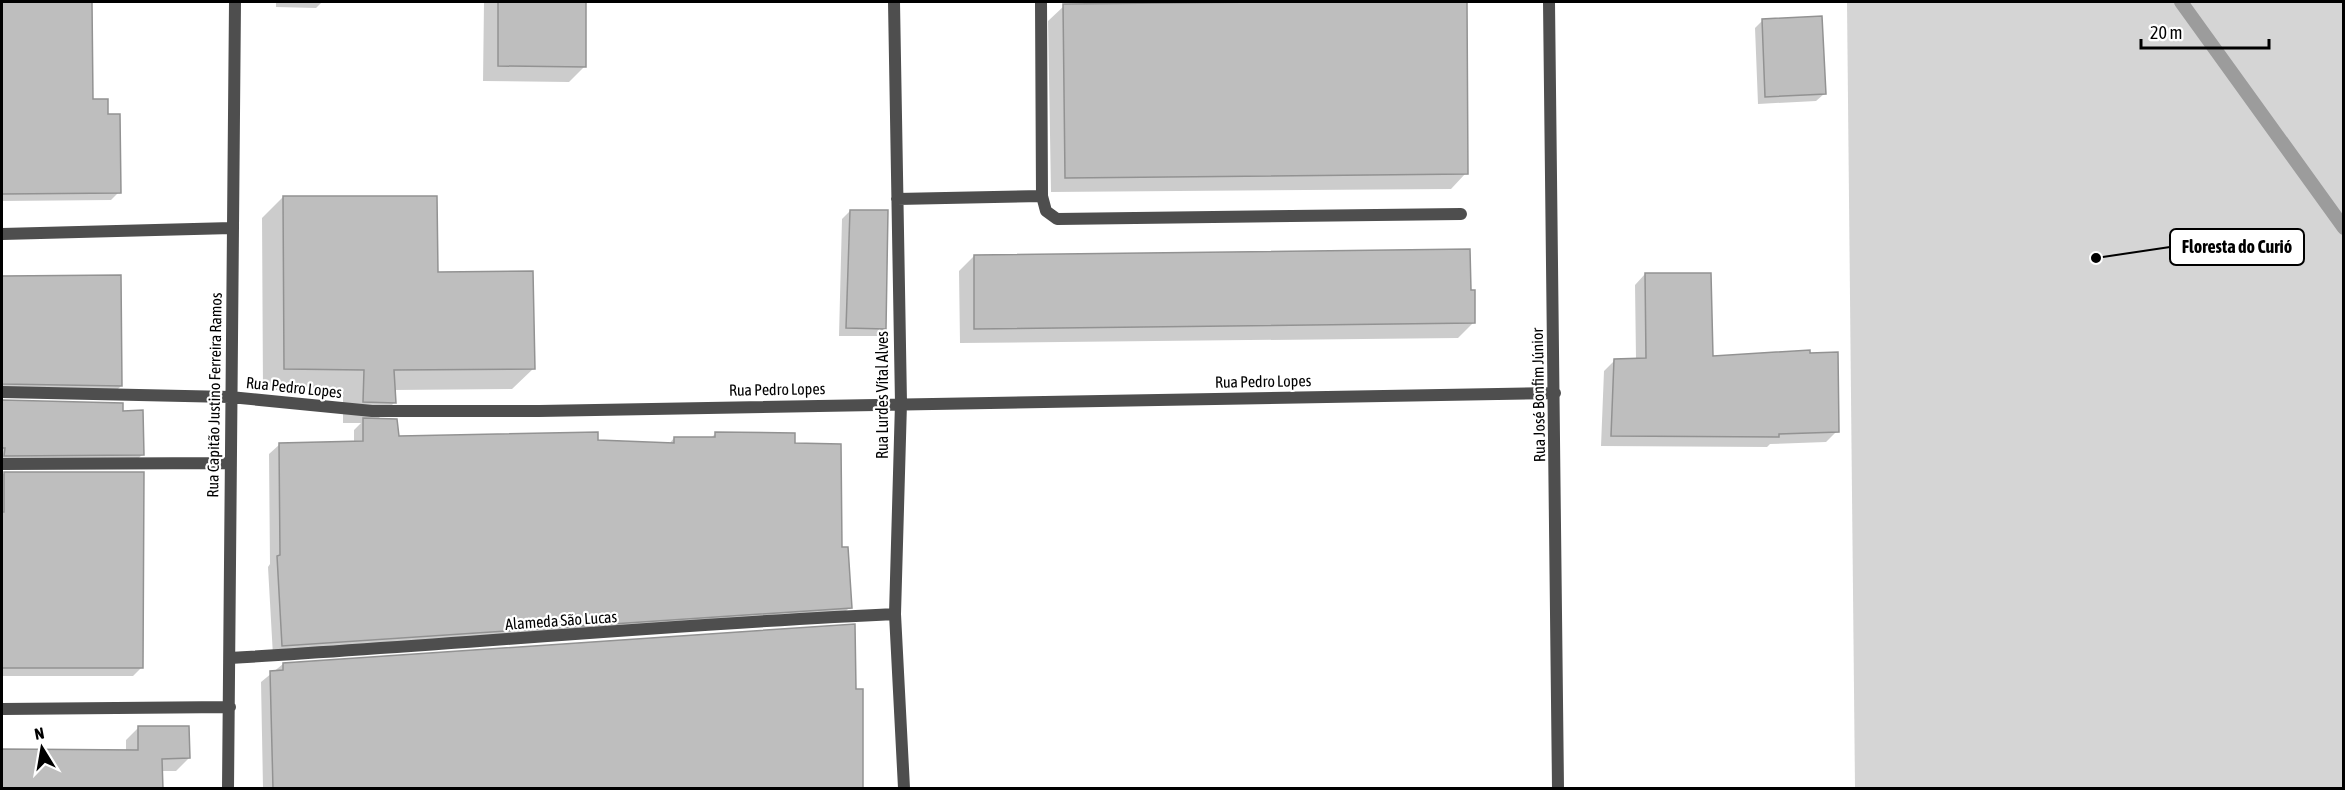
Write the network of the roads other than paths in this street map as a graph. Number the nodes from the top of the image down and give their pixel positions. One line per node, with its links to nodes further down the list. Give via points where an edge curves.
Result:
1 (235, 2): 8 (street, Rua Capitão Justino Ferreira Ramos)
2 (894, 2): 6 (street, Rua Lurdes Vítal Alves)
3 (1041, 2): 5 (street)
4 (1549, 2): 11 (street, Rua José Bonfim Júnior)
5 (1042, 196): 6 (street); 7 (street, via 1046,211 1057,219)
6 (897, 199): 13 (street, Rua Lurdes Vítal Alves)
7 (1461, 214)
8 (232, 228): 9 (street); 12 (street, Rua Capitão Justino Ferreira Ramos)
9 (2, 234)
10 (2, 392): 12 (street, Rua Pedro Lopes)
11 (1555, 393): 13 (street, Rua Pedro Lopes); 22 (street, Rua José Bonfim Júnior)
12 (231, 397): 13 (street, Rua Pedro Lopes, via 372,411); 14 (street, Rua Capitão Justino Ferreira Ramos)
13 (901, 403): 16 (street, Rua Lurdes Vítal Alves)
14 (230, 463): 15 (street); 17 (street, Rua Capitão Justino Ferreira Ramos)
15 (2, 464)
16 (895, 614): 17 (street, Alameda São Lucas); 21 (street, Rua Lurdes Vítal Alves)
17 (230, 658): 18 (street, Rua Capitão Justino Ferreira Ramos)
18 (230, 707): 19 (street); 20 (street, Rua Capitão Justino Ferreira Ramos)
19 (2, 709)
20 (228, 789)
21 (904, 789)
22 (1558, 789)

